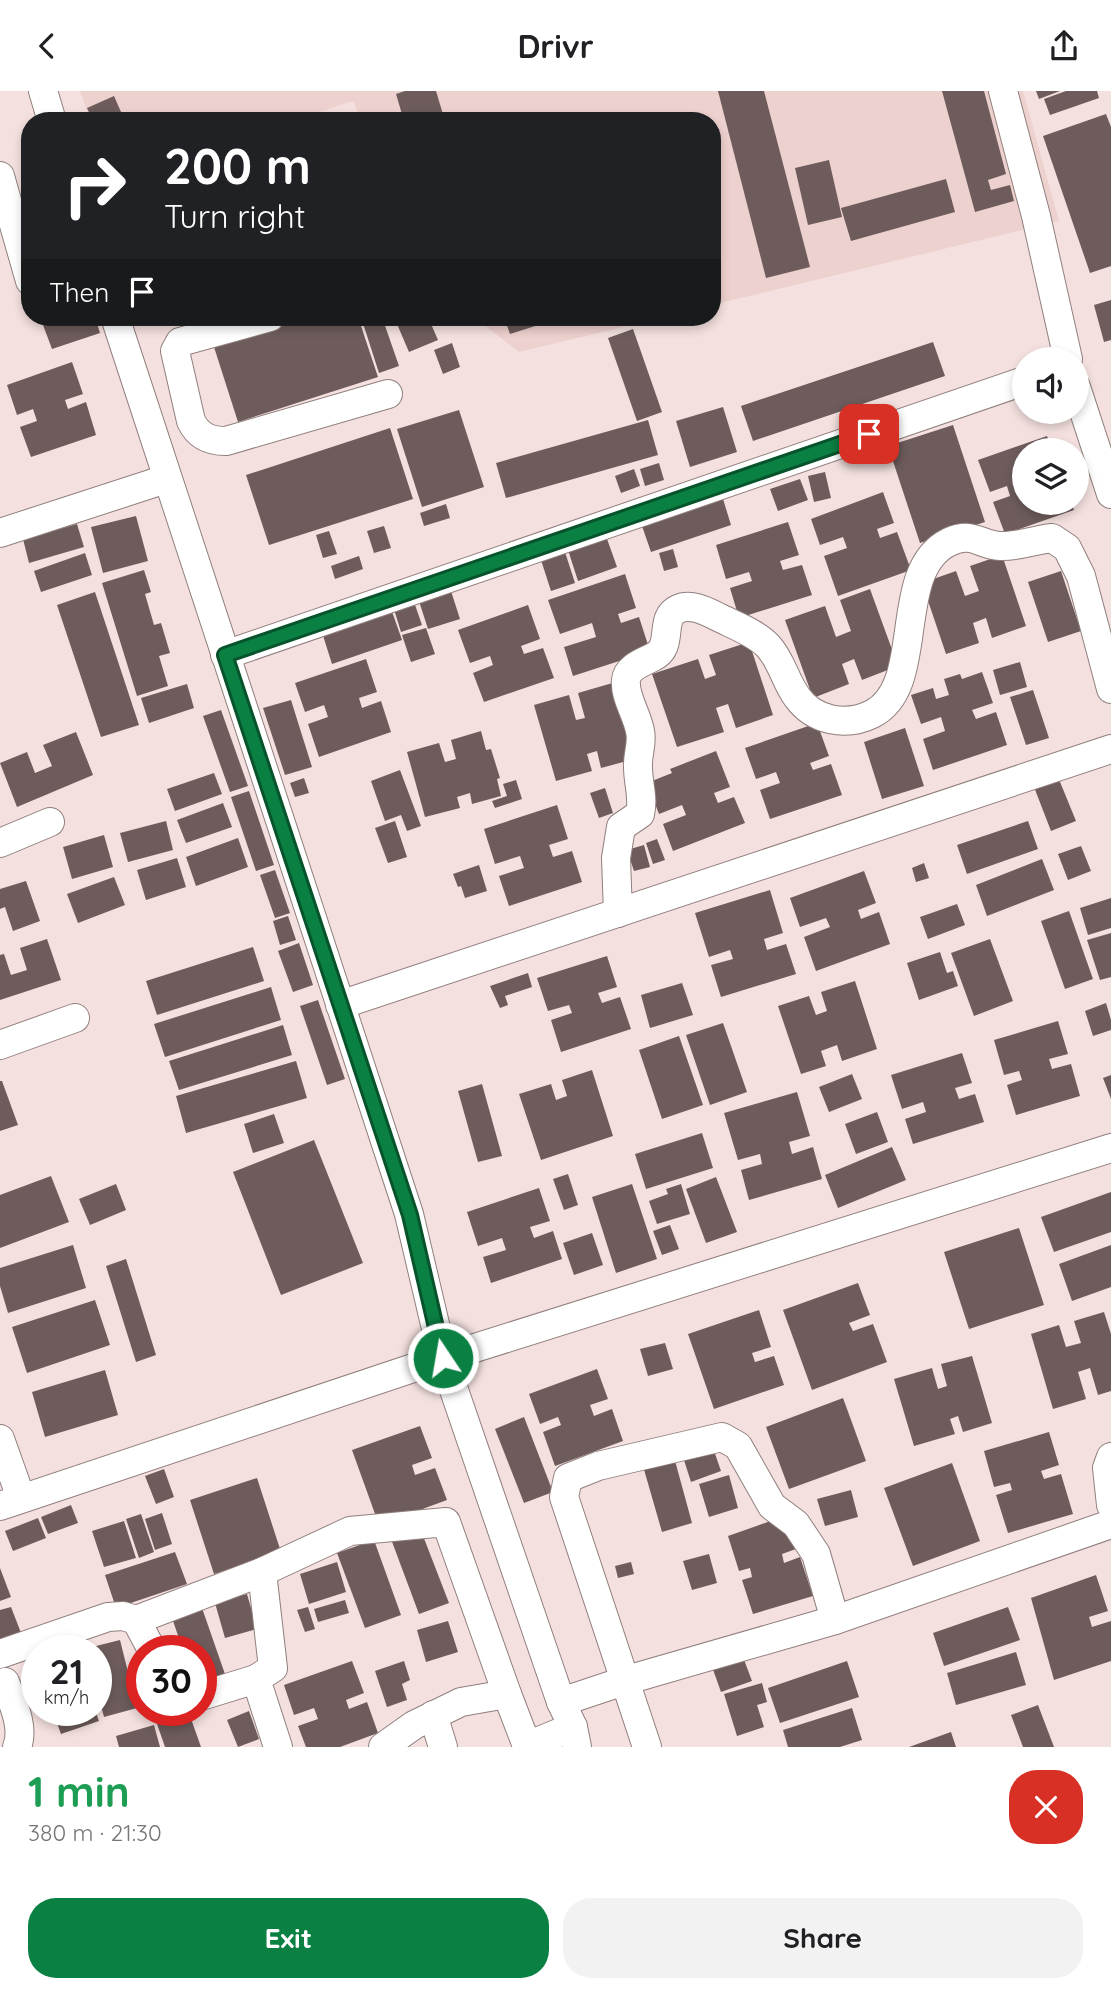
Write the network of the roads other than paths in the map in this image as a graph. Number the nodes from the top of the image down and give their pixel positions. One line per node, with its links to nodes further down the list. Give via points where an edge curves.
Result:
1 (43, 91): 3 (street)
2 (1003, 91): 8 (street)
3 (49, 112)
4 (0, 176): 5 (street)
5 (21, 250)
6 (118, 326): 13 (street)
7 (238, 326): 11 (street, via 180,342 175,351)
8 (1065, 347)
9 (1012, 385): 17 (street)
10 (388, 394): 11 (street, via 226,441 204,436)
11 (191, 421): 13 (street)
12 (1088, 424): 15 (street)
13 (151, 432): 14 (street)
14 (166, 479): 16 (street); 17 (street)
15 (1111, 494)
16 (0, 533)
17 (225, 655): 23 (street)
18 (1111, 689): 22 (street, via 1081,576 1067,548 1052,538 998,546 964,538 950,541 928,559 920,575 907,651 889,699 874,713 853,722 829,721 797,698 766,644 703,609 680,608 668,619 664,649 626,678 640,731 643,803 640,814 621,827 617,841)
19 (1111, 749): 22 (street)
20 (50, 822): 21 (street)
21 (0, 843)
22 (618, 913): 23 (street)
23 (340, 1005): 27 (street, via 410,1215)
24 (75, 1018): 25 (street)
25 (0, 1045)
26 (1111, 1148): 27 (street)
27 (443, 1358): 30 (street); 43 (street)
28 (0, 1439): 30 (street)
29 (1111, 1457): 31 (street, via 1107,1483)
30 (10, 1502)
31 (1111, 1505)
32 (1111, 1524): 35 (street)
33 (262, 1572): 34 (street); 38 (street, via 274,1668); 42 (street, via 350,1531 446,1522)
34 (136, 1620): 36 (street); 37 (street, via 108,1617)
35 (835, 1620): 39 (street); 39 (street, via 816,1554 796,1524 772,1506 738,1446 722,1437 598,1467 568,1478 564,1497)
36 (144, 1635)
37 (0, 1654)
38 (256, 1679): 41 (street); 48 (street)
39 (627, 1680): 43 (street); 51 (street)
40 (5, 1682): 47 (street, via 17,1720)
41 (217, 1691)
42 (507, 1694): 44 (street, via 461,1702); 46 (street)
43 (561, 1702): 45 (street)
44 (433, 1715): 49 (street); 50 (street)
45 (575, 1737): 46 (street)
46 (528, 1746)
47 (17, 1747)
48 (278, 1747)
49 (383, 1747)
50 (443, 1747)
51 (648, 1747)

